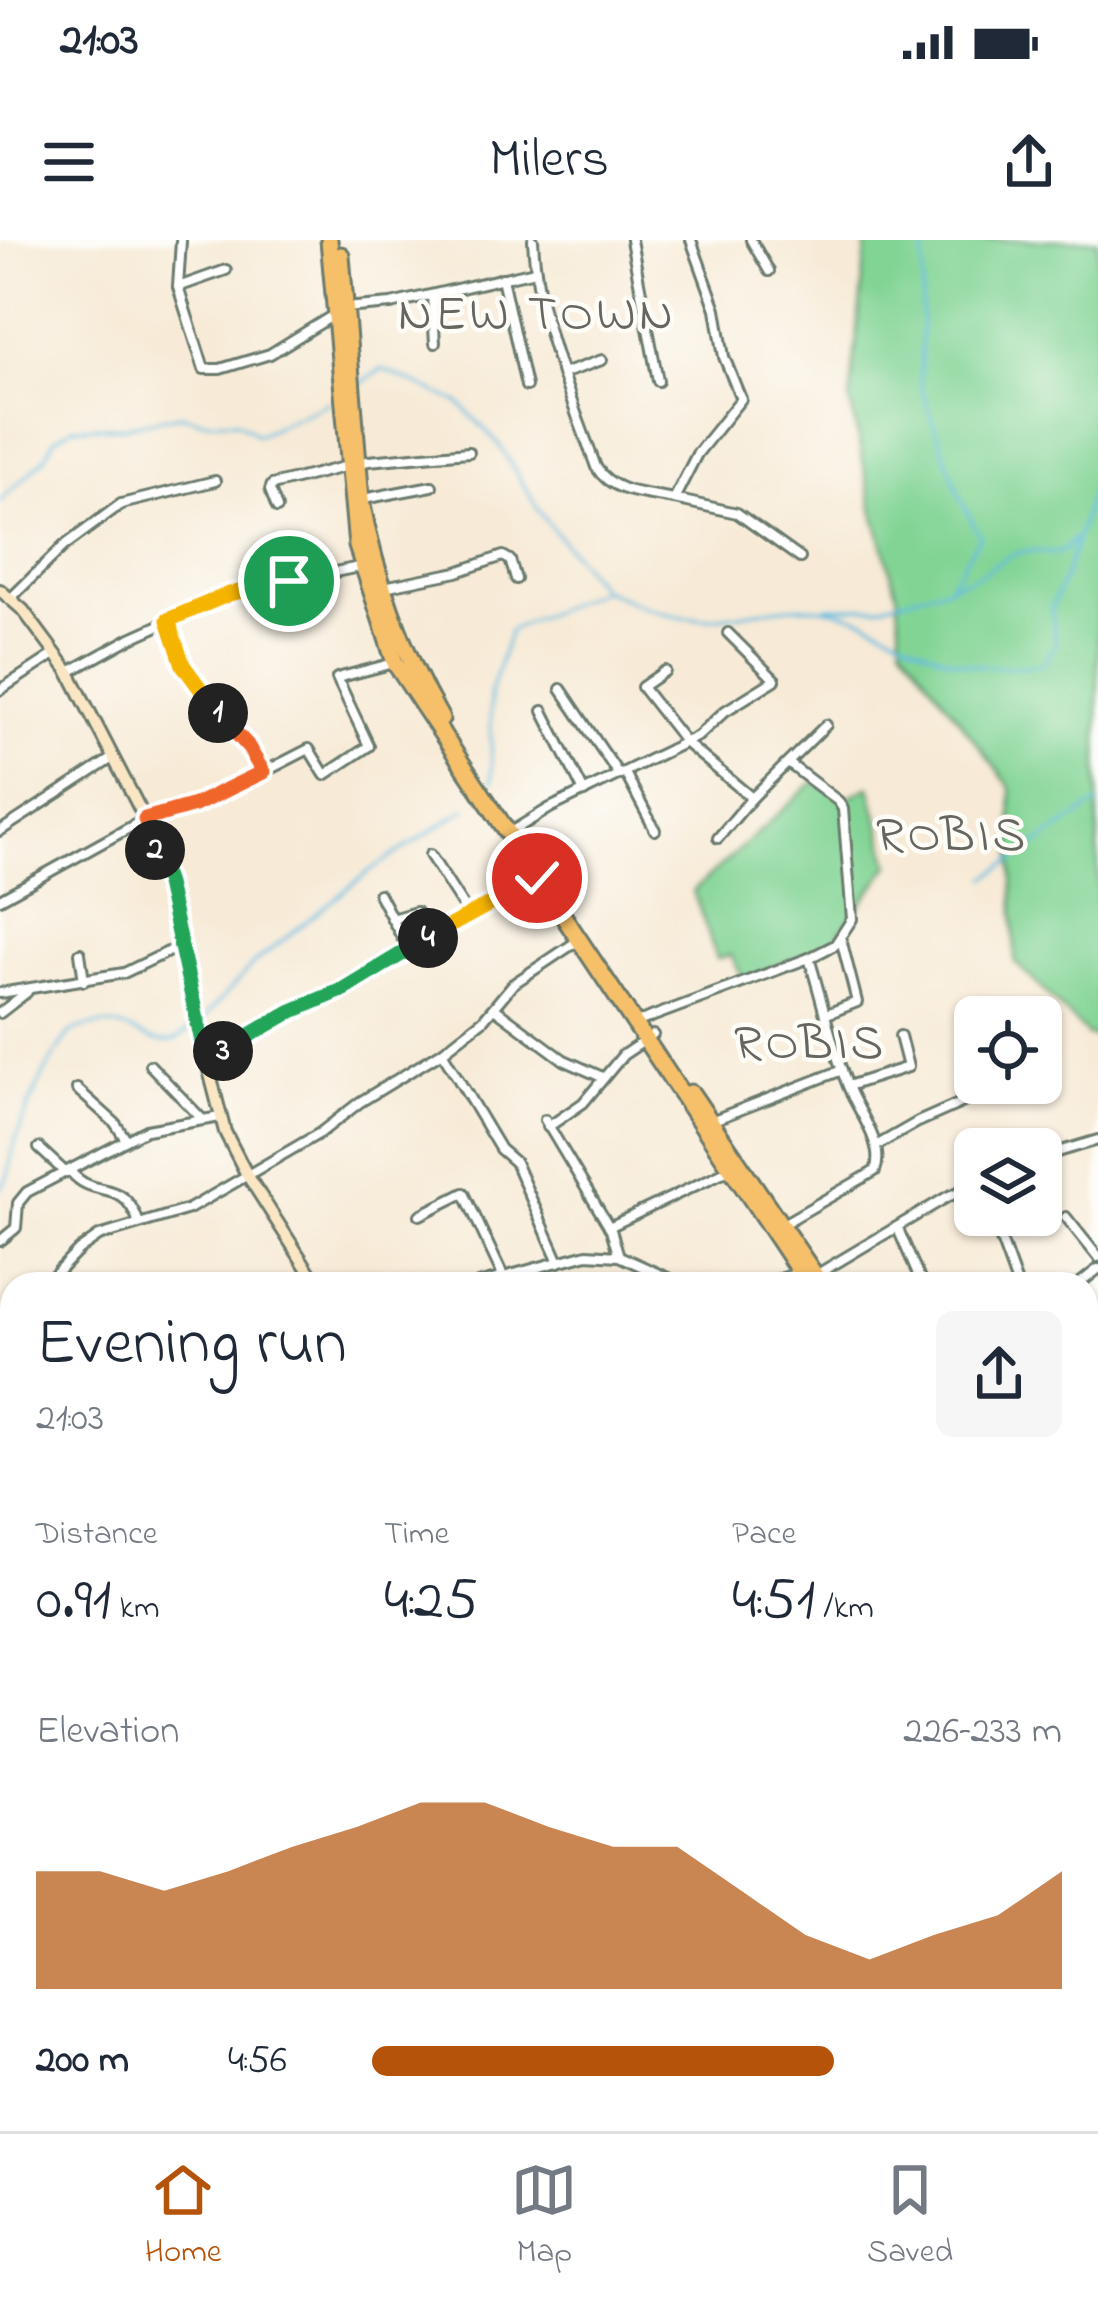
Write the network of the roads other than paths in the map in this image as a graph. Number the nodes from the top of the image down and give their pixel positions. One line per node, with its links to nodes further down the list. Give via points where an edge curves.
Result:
1 (329, 240): 14 (highway)
2 (339, 240): 14 (highway)
3 (533, 240): 9 (street)
4 (631, 240): 18 (street)
5 (691, 240): 24 (street, via 741,399)
6 (751, 240): 10 (street)
7 (181, 241): 12 (street)
8 (226, 270): 12 (street)
9 (535, 271): 11 (street); 17 (street)
10 (769, 272)
11 (502, 278): 13 (street); 19 (street)
12 (178, 287): 14 (street, via 204,369 271,354)
13 (432, 295): 14 (street); 15 (street)
14 (339, 310): 21 (highway)
15 (435, 343)
16 (602, 360): 17 (street)
17 (562, 374): 24 (street, via 604,479)
18 (658, 381)
19 (526, 386)
20 (469, 452): 21 (street)
21 (353, 466): 25 (highway); 26 (street, via 270,486); 28 (highway)
22 (215, 481): 31 (street, via 121,504)
23 (432, 486): 25 (street)
24 (674, 499): 27 (street, via 736,512)
25 (361, 500): 28 (highway)
26 (277, 508)
27 (800, 558)
28 (368, 565): 30 (highway); 32 (street, via 229,594); 35 (highway)
29 (516, 580): 30 (street, via 503,556)
30 (382, 587): 52 (highway, via 421,684)
31 (5, 594): 34 (main road)
32 (168, 620): 37 (street); 45 (street, via 183,665)
33 (728, 633): 42 (street, via 775,680)
34 (56, 654): 37 (main road); 39 (street)
35 (395, 663): 45 (street, via 337,678 369,746 325,775 309,748); 52 (highway)
36 (665, 671): 42 (street, via 642,686)
37 (69, 672): 43 (main road)
38 (561, 689): 46 (street)
39 (0, 690)
40 (543, 711): 47 (street)
41 (826, 725): 44 (street)
42 (686, 742): 46 (street); 48 (street)
43 (111, 758): 49 (main road); 51 (street)
44 (788, 763): 48 (street); 61 (street, via 838,801 845,816 852,920)
45 (263, 772): 49 (street)
46 (622, 774): 47 (street); 50 (street)
47 (584, 792): 52 (street)
48 (752, 798): 53 (street)
49 (145, 819): 57 (street); 63 (main road)
50 (655, 830)
51 (0, 831)
52 (510, 832): 55 (highway); 62 (highway)
53 (718, 838)
54 (430, 855): 58 (street)
55 (537, 878): 58 (street); 62 (highway)
56 (379, 894): 59 (street)
57 (0, 899)
58 (468, 915): 60 (street)
59 (392, 919): 60 (street, via 416,912); 64 (street)
60 (432, 936): 64 (street)
61 (841, 938): 66 (street); 72 (street, via 857,1002)
62 (582, 939): 70 (street); 73 (highway); 75 (highway)
63 (178, 947): 67 (street, via 124,973); 77 (main road)
64 (408, 949): 77 (street)
65 (80, 952): 67 (street)
66 (809, 958): 72 (street); 73 (street)
67 (84, 981): 68 (street)
68 (29, 991): 69 (street); 71 (street)
69 (0, 993)
70 (494, 1007): 76 (street); 80 (street, via 564,1060)
71 (0, 1013)
72 (827, 1014): 79 (street)
73 (643, 1020): 75 (highway)
74 (900, 1036): 81 (street, via 908,1067)
75 (649, 1037): 80 (street); 86 (highway); 92 (highway)
76 (442, 1052): 94 (street); 106 (street, via 515,1162)
77 (206, 1060): 84 (main road)
78 (150, 1065): 85 (street)
79 (842, 1070): 81 (street); 86 (street)
80 (602, 1077): 100 (street, via 583,1103 546,1124)
81 (848, 1087): 89 (street)
82 (77, 1090): 87 (street)
83 (958, 1104): 89 (street)
84 (220, 1117): 85 (street); 94 (main road)
85 (203, 1120): 87 (street)
86 (710, 1121): 92 (highway)
87 (125, 1138): 93 (street)
88 (1098, 1140): 91 (street)
89 (876, 1146): 99 (street, via 875,1171)
90 (39, 1148): 93 (street)
91 (1062, 1150)
92 (735, 1167): 99 (highway); 100 (street); 112 (highway)
93 (69, 1172): 98 (street, via 124,1196); 103 (street, via 20,1197 16,1228)
94 (246, 1173): 98 (street, via 189,1209); 108 (main road)
95 (954, 1194): 101 (street)
96 (420, 1215): 109 (street, via 464,1193)
97 (1066, 1216): 105 (street)
98 (140, 1223): 107 (street, via 99,1236)
99 (783, 1224): 113 (highway)
100 (609, 1227): 104 (street)
101 (898, 1229): 114 (street); 115 (street)
102 (1000, 1236): 116 (street)
103 (0, 1241)
104 (619, 1256): 106 (street); 111 (street)
105 (1098, 1257)
106 (559, 1262): 110 (street)
107 (58, 1272)
108 (309, 1272)
109 (501, 1272)
110 (519, 1272)
111 (654, 1272)
112 (806, 1272)
113 (807, 1272)
114 (823, 1272)
115 (917, 1272)
116 (1013, 1272)

